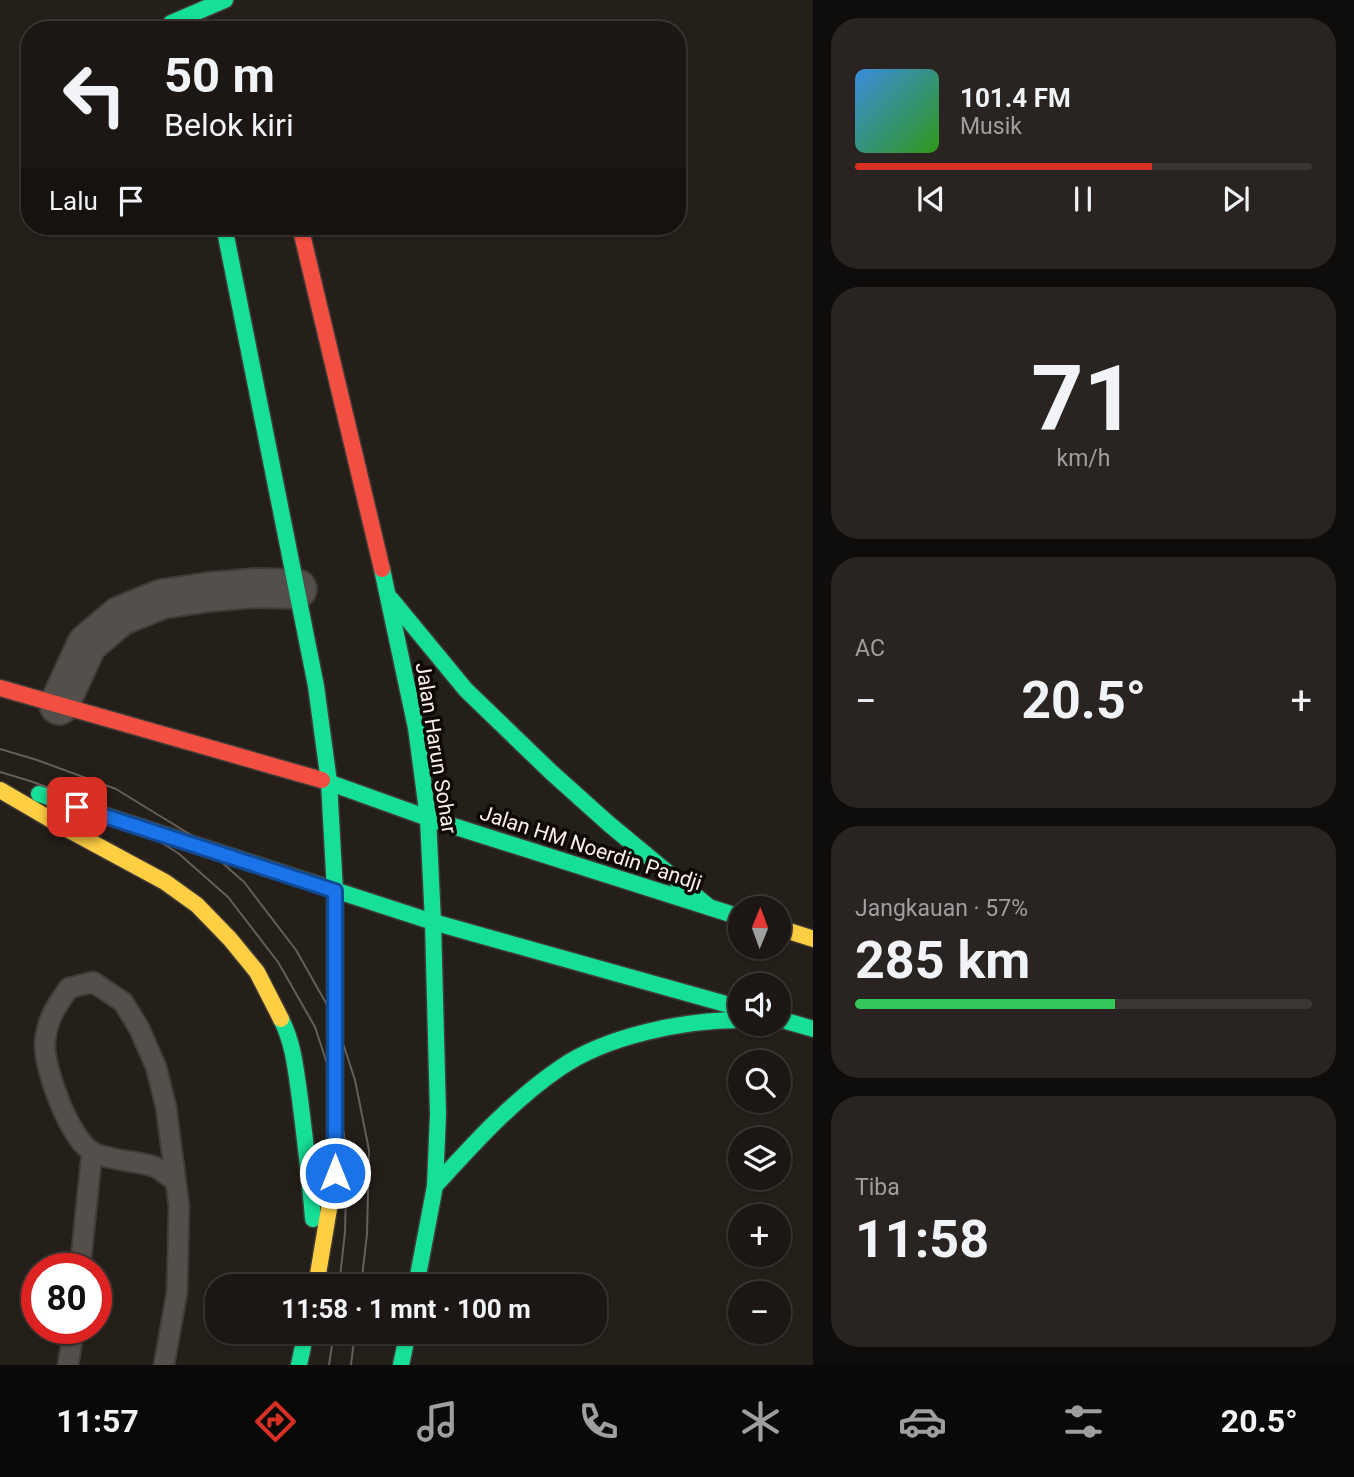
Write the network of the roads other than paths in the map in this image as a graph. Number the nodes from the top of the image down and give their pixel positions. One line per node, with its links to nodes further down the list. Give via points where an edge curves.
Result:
1 (230, 3): 2 (main road)
2 (173, 21)
3 (226, 235): 5 (main road)
4 (302, 235): 6 (main road, Jalan Harun Sohar)
5 (297, 589): 8 (street, via 256,588 162,599 120,616 87,644); 10 (main road)
6 (388, 594): 12 (main road, Jalan Harun Sohar, via 416,728); 14 (main road, via 466,690 609,824)
7 (0, 688): 8 (main road, Jalan HM Noerdin Pandji)
8 (59, 705): 10 (main road, Jalan HM Noerdin Pandji)
9 (0, 781): 13 (main road)
10 (329, 782): 12 (main road, Jalan HM Noerdin Pandji); 13 (main road)
11 (0, 790): 27 (main road, via 165,882 197,905 257,972 287,1030 295,1058)
12 (428, 818): 14 (main road, Jalan HM Noerdin Pandji); 16 (main road, Jalan Harun Sohar)
13 (335, 891): 16 (main road); 28 (main road, via 335,1173)
14 (709, 907): 15 (main road, Jalan HM Noerdin Pandji)
15 (728, 913)
16 (433, 922): 19 (main road); 25 (main road, Jalan Harun Sohar, via 438,1114)
17 (791, 932): 18 (main road)
18 (813, 939)
19 (728, 1005)
20 (728, 1020): 25 (main road, via 672,1027 607,1043 561,1067 518,1101)
21 (791, 1023): 22 (main road)
22 (813, 1029)
23 (92, 1152): 24 (lane, via 154,1166); 24 (lane, via 73,1130 54,1089 45,1045 50,1017 69,988 93,982 123,1002 156,1067 166,1107); 26 (lane)
24 (174, 1181): 34 (lane, via 179,1206 177,1293)
25 (435, 1186): 29 (main road, Jalan Harun Sohar)
26 (82, 1253)
27 (316, 1274)
28 (318, 1274)
29 (418, 1274)
30 (71, 1344): 33 (lane)
31 (303, 1344): 35 (main road)
32 (405, 1344): 36 (main road)
33 (68, 1365)
34 (164, 1365)
35 (299, 1365)
36 (401, 1365)

